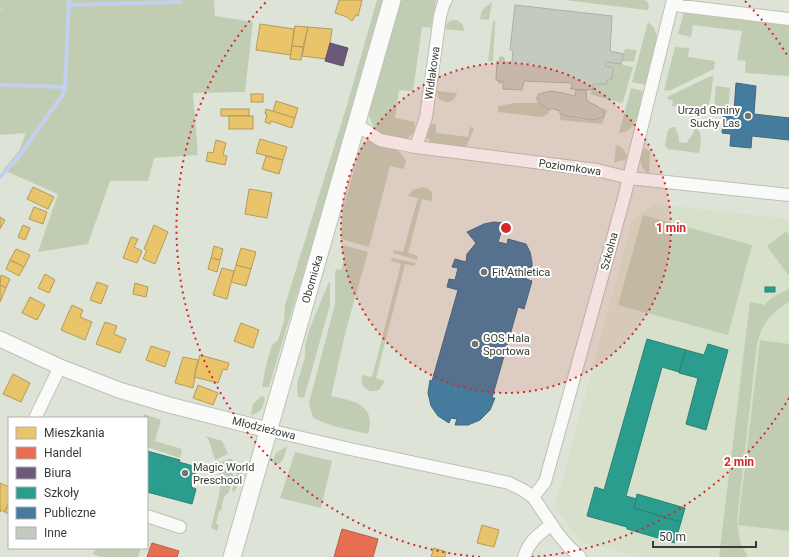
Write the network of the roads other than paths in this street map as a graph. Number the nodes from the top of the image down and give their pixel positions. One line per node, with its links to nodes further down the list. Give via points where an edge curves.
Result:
1 (392, 0): 5 (main road, Obornicka)
2 (446, 0): 6 (street, Widłakowa, via 440,16 426,117)
3 (672, 2): 4 (street); 7 (street, Szkolna)
4 (789, 19)
5 (356, 124): 6 (street, Poziomkowa, via 380,140); 12 (main road, Obornicka)
6 (416, 147): 7 (street, Poziomkowa, via 597,170)
7 (629, 178): 8 (street, Poziomkowa); 13 (street, Szkolna, via 545,482)
8 (789, 195)
9 (0, 339): 10 (street, Młodzieżowa)
10 (60, 367): 11 (street); 12 (street, Młodzieżowa, via 130,394)
11 (35, 417)
12 (268, 430): 13 (street, Młodzieżowa, via 509,483); 17 (main road, Obornicka)
13 (533, 497): 15 (street)
14 (148, 516): 16 (street)
15 (551, 525): 18 (street, via 531,542); 19 (street)
16 (180, 527)
17 (232, 557)
18 (524, 557)
19 (580, 557)

